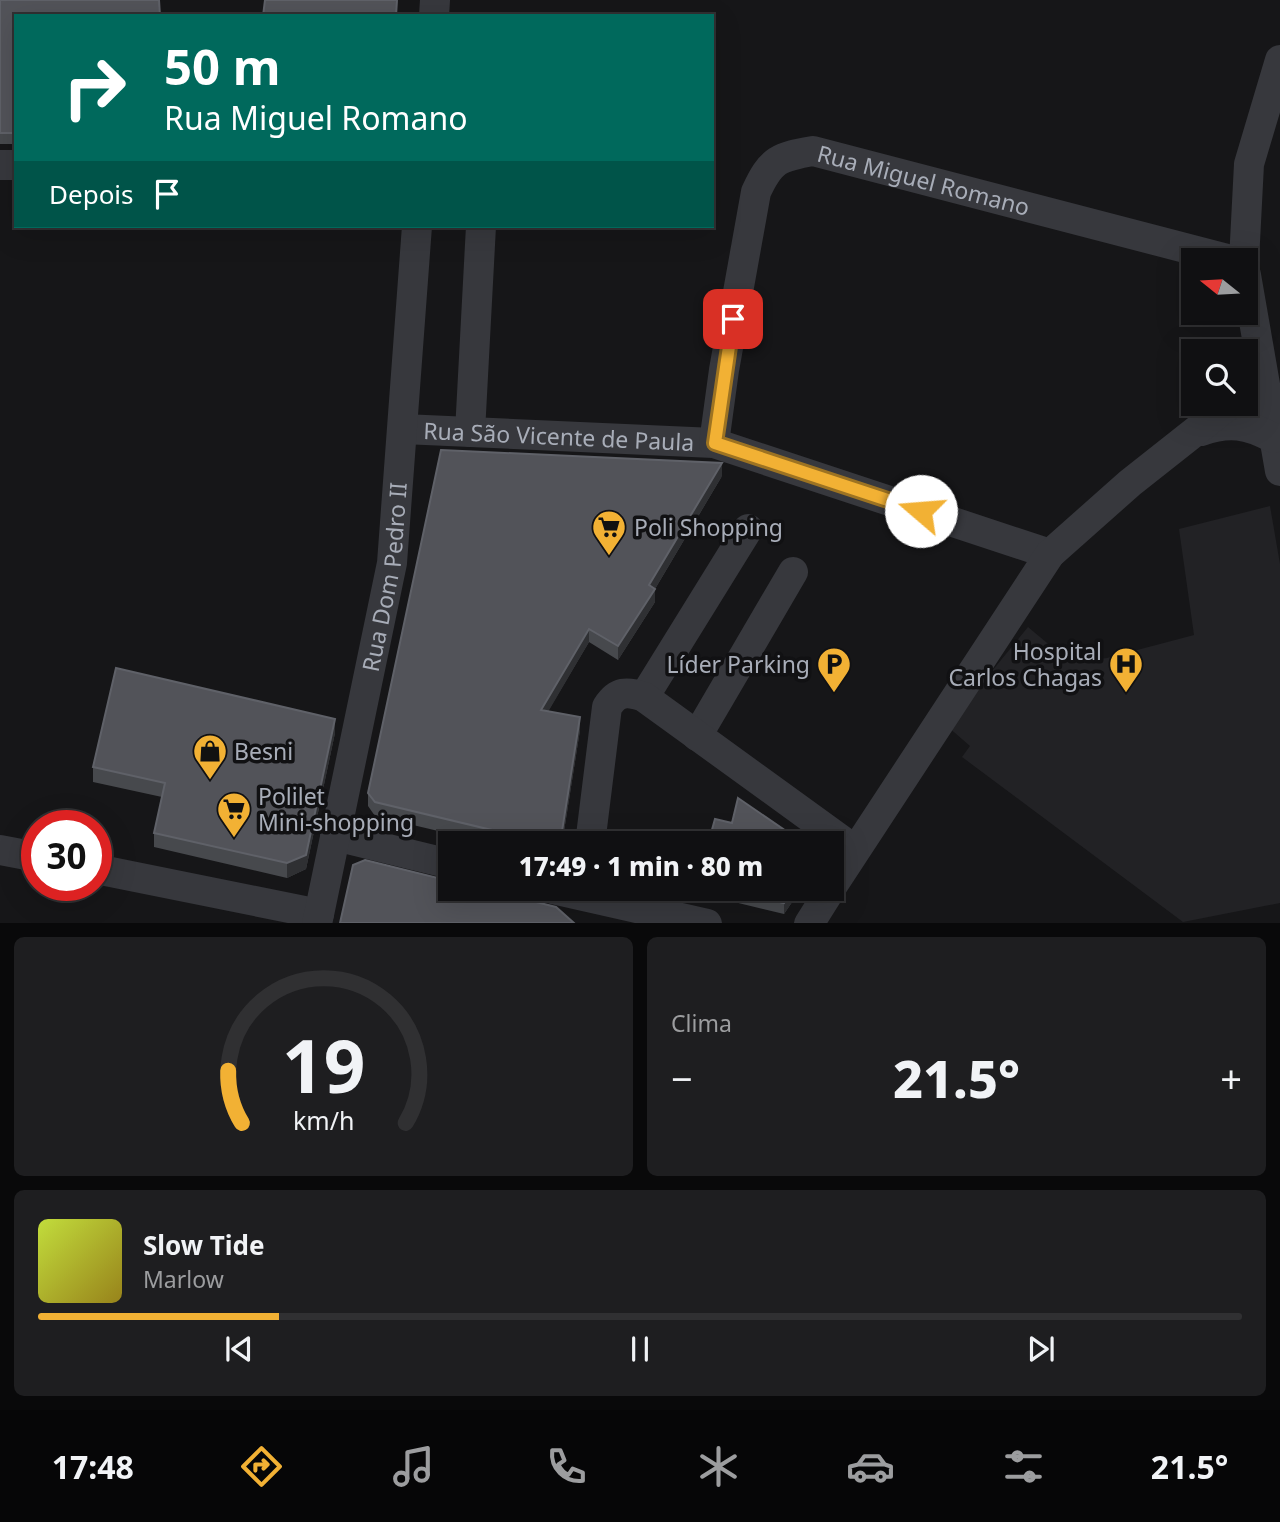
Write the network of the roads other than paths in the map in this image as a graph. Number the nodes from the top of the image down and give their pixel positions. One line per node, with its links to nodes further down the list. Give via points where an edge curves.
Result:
1 (1280, 60): 5 (street, via 1249,164)
2 (417, 228): 9 (street, Rua Dom Pedro II)
3 (481, 228): 10 (street)
4 (1185, 248): 13 (street, Rua Miguel Romano, via 813,151 783,156 766,168 756,192 723,370)
5 (1245, 248)
6 (1254, 326): 7 (street)
7 (1263, 377): 12 (street)
8 (1215, 416): 11 (street)
9 (403, 429): 10 (street, Rua São Vicente de Paula); 21 (street, Rua Dom Pedro II, via 391,564)
10 (470, 432): 13 (street, Rua São Vicente de Paula)
11 (1192, 434): 12 (street, via 1238,424); 16 (street)
12 (1273, 438): 14 (street)
13 (715, 443): 16 (street, Rua São Vicente de Paula)
14 (1280, 471)
15 (748, 529): 18 (street)
16 (1050, 554): 23 (street)
17 (793, 572): 19 (street)
18 (644, 697): 19 (street); 20 (street, via 622,693 607,707)
19 (697, 736): 23 (street)
20 (592, 831)
21 (335, 836): 25 (street); 31 (street, Rua Dom Pedro II)
22 (0, 850): 24 (street)
23 (855, 850): 26 (street)
24 (21, 854)
25 (438, 861)
26 (844, 868)
27 (112, 873): 31 (street)
28 (595, 901): 30 (street)
29 (823, 901): 33 (street)
30 (624, 914): 32 (street)
31 (318, 919)
32 (707, 923)
33 (809, 923)

